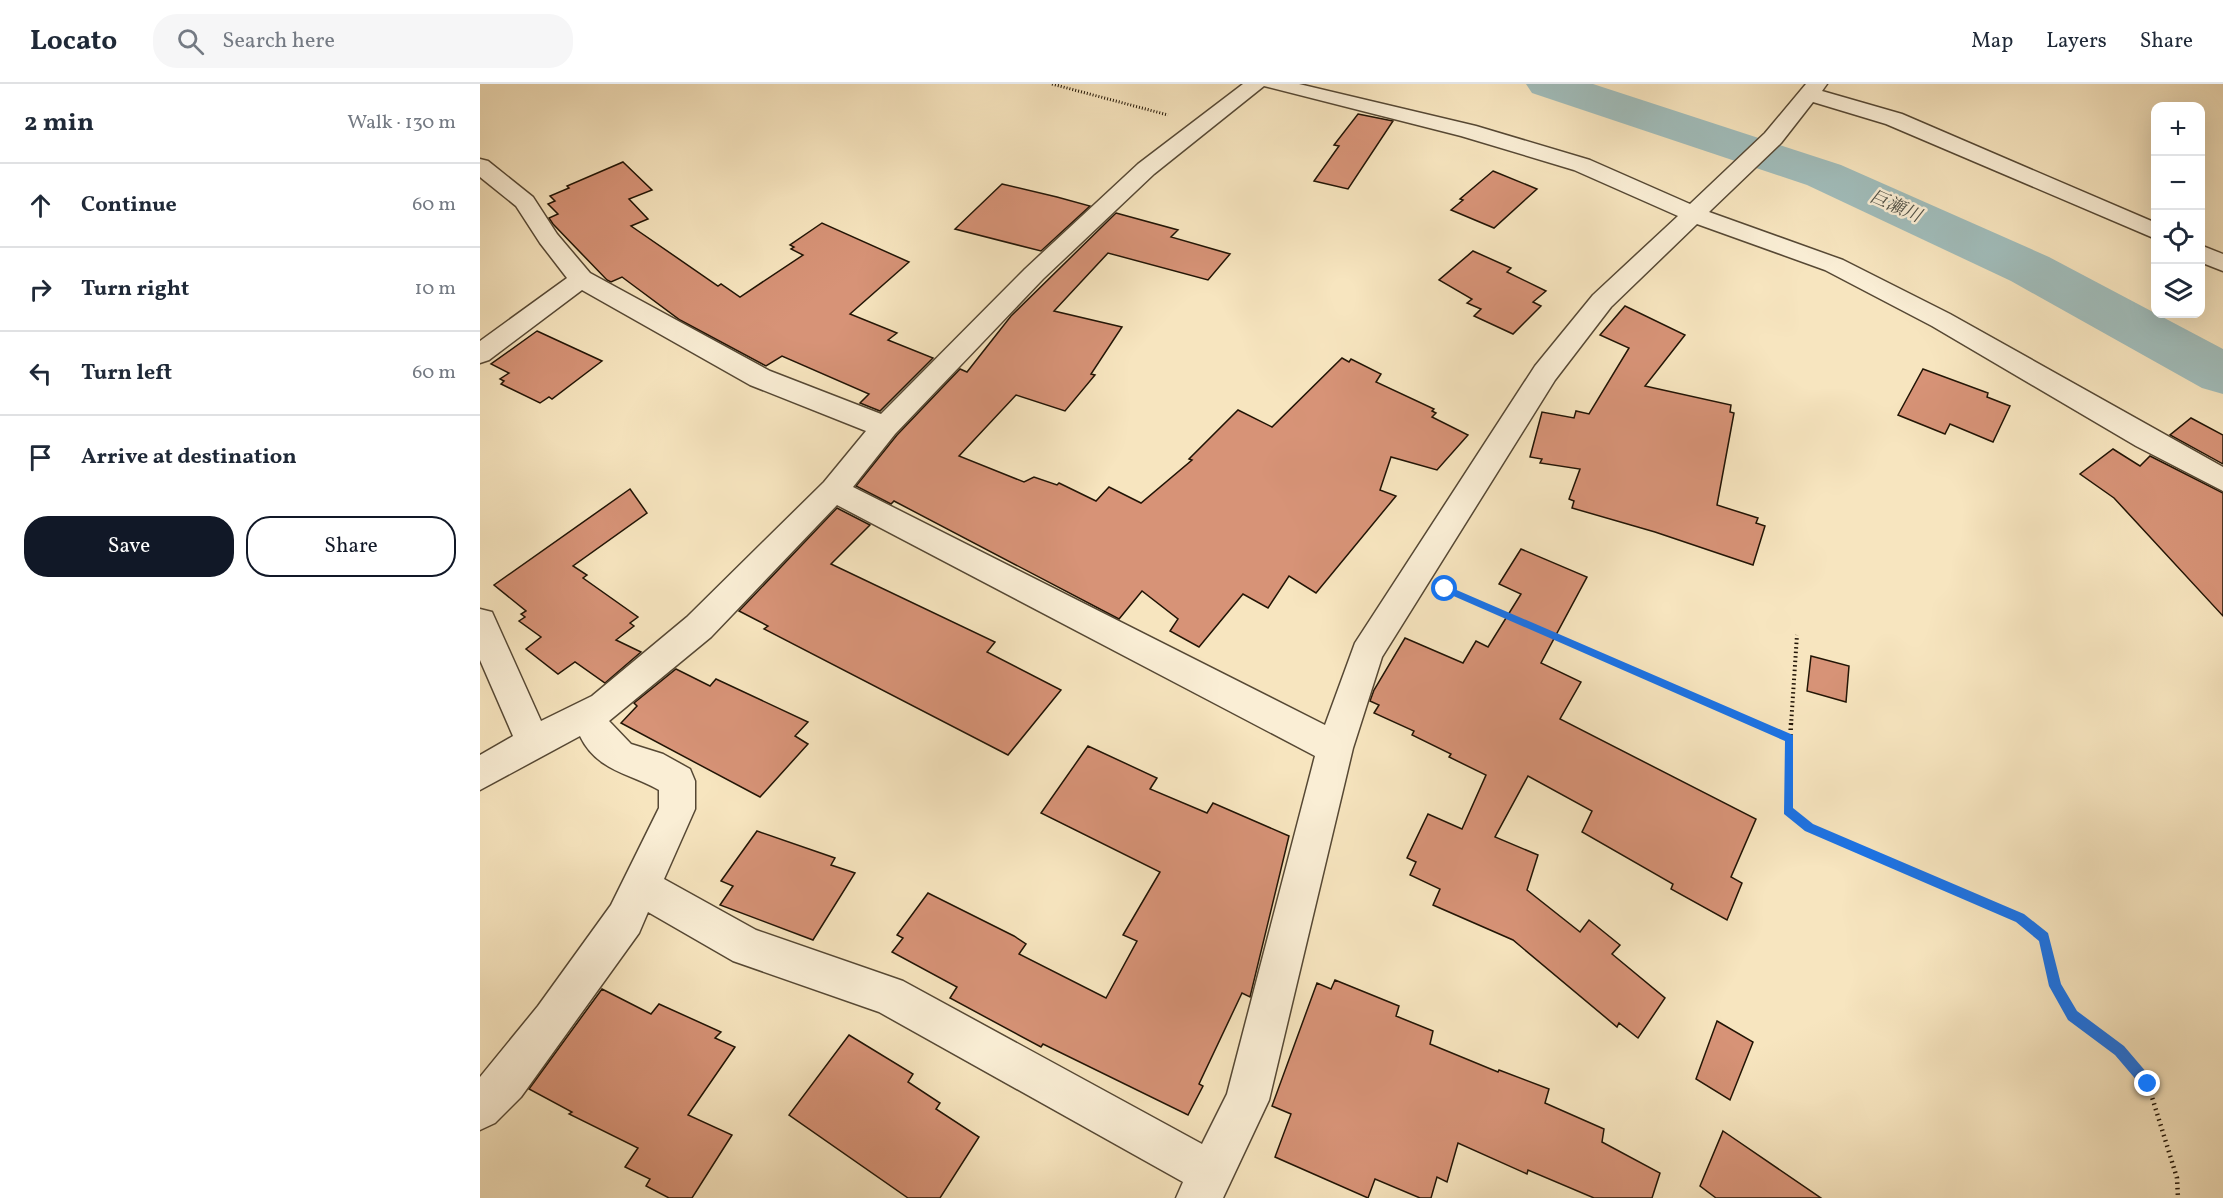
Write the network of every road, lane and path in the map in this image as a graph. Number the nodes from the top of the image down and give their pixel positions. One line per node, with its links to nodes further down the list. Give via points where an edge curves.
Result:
1 (1052, 84): 5 (path)
2 (1256, 84): 5 (street)
3 (1273, 84): 7 (street, via 1468,131 1582,165)
4 (1813, 89): 7 (street, via 1773,138); 8 (street, via 1894,119)
5 (1203, 124): 13 (street, via 1146,169 1034,274)
6 (480, 166): 11 (street, via 525,202)
7 (1695, 215): 14 (street, via 1834,266 1941,320); 16 (street, via 1602,301 1545,373)
8 (2151, 229)
9 (2205, 254): 10 (street)
10 (2223, 263)
11 (582, 279): 12 (street); 13 (street, via 760,378)
12 (480, 354)
13 (885, 427): 15 (street)
14 (2223, 480)
15 (834, 490): 19 (street, via 699,627 604,707); 22 (street)
16 (1420, 572): 20 (path, via 1445,589); 22 (street, via 1367,653)
17 (480, 622): 21 (street)
18 (1797, 635): 20 (path)
19 (589, 714): 21 (street); 24 (street, via 595,730 620,757 650,766 677,781 677,809)
20 (1790, 738): 27 (path, via 1787,810 1802,822 2020,918 2044,937 2055,986 2072,1015 2120,1050 2148,1084 2177,1178)
21 (532, 742): 23 (street)
22 (1335, 748): 26 (street, via 1247,1100)
23 (480, 774)
24 (641, 887): 25 (street, via 626,919 553,1021 506,1082); 26 (street, via 747,947 890,995)
25 (480, 1108)
26 (1205, 1186)
27 (2178, 1198)

